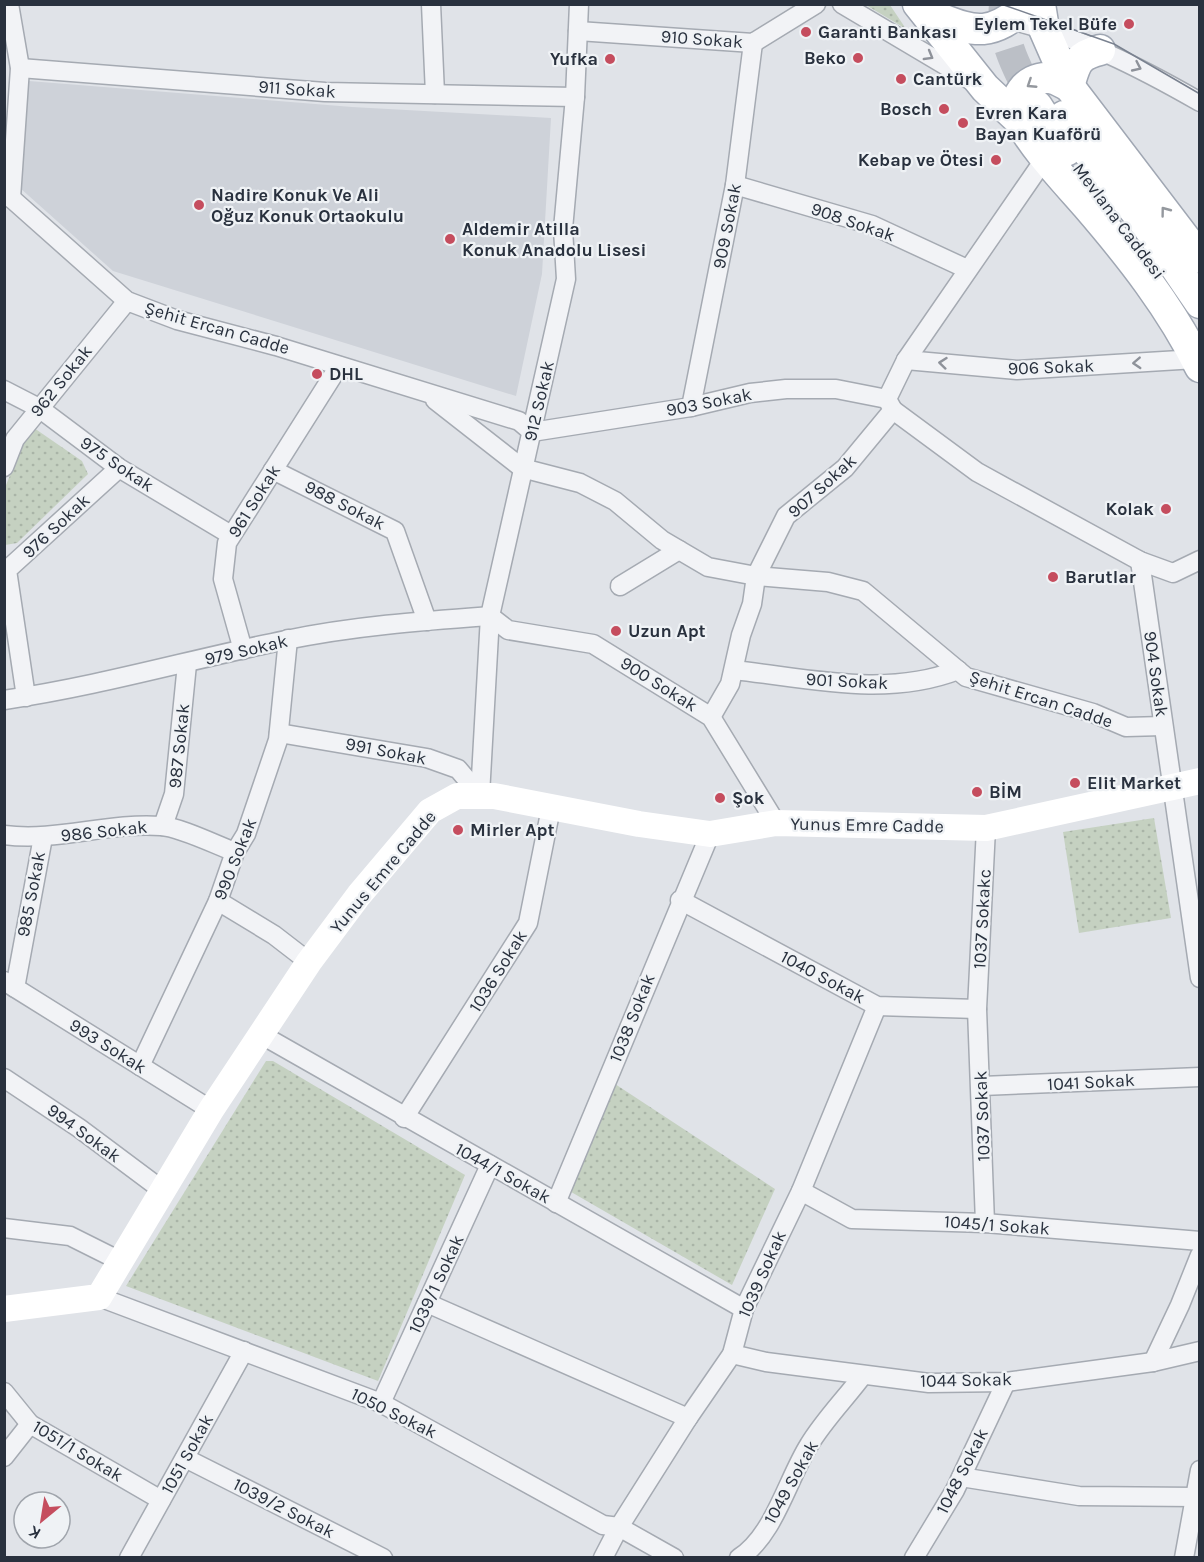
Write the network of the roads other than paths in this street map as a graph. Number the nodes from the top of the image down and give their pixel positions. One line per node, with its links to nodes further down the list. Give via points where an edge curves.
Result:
1 (9, 4): 11 (street)
2 (431, 4): 13 (street)
3 (579, 4): 8 (street, 912 Sokak)
4 (816, 4): 9 (street, 910 Sokak)
5 (842, 4): 12 (street, one-way to 12)
6 (920, 8): 7 (main road, via 981,31); 12 (main road)
7 (1034, 18): 10 (street); 16 (main road)
8 (578, 31): 9 (street, 910 Sokak); 14 (street, 912 Sokak)
9 (753, 43): 18 (street, 909 Sokak)
10 (1100, 50): 15 (street, one-way to 15); 16 (main road, via 1084,54)
11 (20, 68): 13 (street, 911 Sokak, via 325,92); 19 (street)
12 (986, 88): 16 (main road)
13 (435, 94): 14 (street, 911 Sokak)
14 (575, 97): 32 (street, 912 Sokak, via 563,229 566,279)
15 (1200, 102)
16 (1045, 103): 17 (main road); 20 (main road, one-way to 16); 23 (main road, Mevlana Caddesi, via 1148,227); 24 (main road, Mevlana Caddesi, one-way to 24, via 1057,140 1172,291)
17 (1046, 157): 21 (street, 907 Sokak); 24 (main road, via 1126,252)
18 (735, 185): 21 (street, 908 Sokak, via 872,225); 30 (street, 909 Sokak)
19 (8, 197): 22 (street, Şehit Ercan Cadde)
20 (1200, 258)
21 (967, 269): 25 (street, 907 Sokak)
22 (127, 301): 26 (street, Şehit Ercan Cadde, via 177,320); 31 (street, 962 Sokak)
23 (1200, 303)
24 (1198, 354): 25 (street, 906 Sokak, one-way to 25, via 1017,370)
25 (906, 360): 29 (street, 907 Sokak)
26 (339, 366): 28 (street, Şehit Ercan Cadde); 36 (street, 961 Sokak)
27 (4, 390): 31 (street, 975 Sokak)
28 (426, 393): 32 (street, Şehit Ercan Cadde, via 519,421); 35 (street, Şehit Ercan Cadde)
29 (890, 404): 30 (street, 903 Sokak, via 836,388 750,393); 40 (street, 903 Sokak, via 977,472); 42 (street, 907 Sokak, via 845,468 786,516)
30 (691, 407): 32 (street, 903 Sokak)
31 (39, 408): 33 (street, 962 Sokak, via 15,439); 34 (street, 975 Sokak)
32 (532, 432): 35 (street, 912 Sokak)
33 (4, 467)
34 (118, 468): 37 (street, 975 Sokak); 41 (street, 976 Sokak)
35 (522, 468): 38 (street, Şehit Ercan Cadde, via 580,483 615,501); 44 (street, 912 Sokak)
36 (273, 470): 37 (street, 961 Sokak); 45 (street, 988 Sokak, via 395,531)
37 (231, 535): 47 (street, 961 Sokak, via 223,579)
38 (679, 550): 42 (street, Şehit Ercan Cadde, via 708,567); 43 (street)
39 (1200, 560): 40 (street, 903 Sokak, via 1173,573)
40 (1140, 561): 54 (street, 904 Sokak)
41 (6, 570): 51 (street, 976 Sokak)
42 (756, 576): 49 (street, 907 Sokak); 50 (street, Şehit Ercan Cadde, via 828,582 863,591)
43 (620, 586)
44 (490, 616): 45 (street, 979 Sokak); 53 (street, 900 Sokak, via 508,630 593,644); 58 (street, 912 Sokak)
45 (427, 621): 46 (street, 979 Sokak)
46 (288, 639): 47 (street, 979 Sokak); 55 (street, 990 Sokak)
47 (243, 650): 48 (street, 979 Sokak)
48 (187, 664): 51 (street, 979 Sokak); 61 (street, 987 Sokak, via 174,794)
49 (734, 670): 50 (street, 901 Sokak, via 822,683 876,685 930,681); 53 (street, 907 Sokak)
50 (958, 670): 54 (street, Şehit Ercan Cadde, via 966,677 1093,713 1126,727)
51 (26, 697): 52 (street, 979 Sokak)
52 (4, 700)
53 (711, 717): 60 (street, 900 Sokak)
54 (1163, 726): 57 (street, 904 Sokak)
55 (279, 733): 58 (street, 991 Sokak, via 426,758 458,769); 66 (street, 990 Sokak, via 246,834)
56 (1200, 781): 57 (street, Yunus Emre Cadde)
57 (1172, 787): 62 (street, Yunus Emre Cadde); 70 (street, 904 Sokak)
58 (480, 795): 59 (street, Yunus Emre Cadde); 69 (street, Yunus Emre Cadde, via 457,796 430,811)
59 (551, 808): 63 (street, Yunus Emre Cadde); 80 (street, 1036 Sokak, via 528,923)
60 (776, 823): 62 (street, Yunus Emre Cadde); 63 (street, Yunus Emre Cadde)
61 (163, 826): 65 (street, 986 Sokak, via 109,827); 66 (street, 986 Sokak)
62 (986, 828): 73 (street, 1037 Sokakc)
63 (710, 834): 67 (street, 1038 Sokak)
64 (4, 835): 65 (street, 986 Sokak)
65 (43, 837): 71 (street, 985 Sokak)
66 (235, 852): 68 (street, 990 Sokak)
67 (680, 900): 72 (street, 1040 Sokak); 84 (street, 1038 Sokak)
68 (218, 902): 69 (street, via 274,935); 75 (street, 990 Sokak)
69 (309, 962): 74 (street, Yunus Emre Cadde)
70 (1200, 978)
71 (10, 985): 75 (street, 993 Sokak)
72 (877, 1006): 73 (street, 1040 Sokak); 83 (street, 1039 Sokak)
73 (978, 1009): 78 (street, 1037 Sokak)
74 (262, 1035): 79 (street, Yunus Emre Cadde); 80 (street, 1044/1 Sokak)
75 (140, 1066): 79 (street, 993 Sokak)
76 (1200, 1077): 78 (street, 1041 Sokak)
77 (4, 1078): 82 (street, 994 Sokak)
78 (982, 1086): 85 (street, 1037 Sokak)
79 (212, 1110): 82 (street, Yunus Emre Cadde)
80 (404, 1118): 81 (street, 1044/1 Sokak)
81 (490, 1165): 84 (street, 1044/1 Sokak); 91 (street, 1039/1 Sokak)
82 (162, 1190): 89 (street, Yunus Emre Cadde)
83 (801, 1191): 85 (street, 1045/1 Sokak, via 852,1219); 93 (street, 1039 Sokak)
84 (556, 1203): 93 (street, 1044/1 Sokak)
85 (985, 1223): 87 (street, 1045/1 Sokak)
86 (4, 1228): 89 (street, via 70,1236)
87 (1200, 1241)
88 (1200, 1255): 97 (street)
89 (120, 1262): 90 (street, Yunus Emre Cadde)
90 (99, 1297): 92 (street); 94 (street, 1050 Sokak)
91 (427, 1303): 101 (street, 1039/1 Sokak); 102 (street)
92 (4, 1308)
93 (744, 1309): 96 (street, 1039 Sokak)
94 (244, 1351): 101 (street, 1050 Sokak); 105 (street, 1051 Sokak)
95 (1200, 1351): 97 (street, 1044 Sokak)
96 (732, 1354): 98 (street, 1044 Sokak); 102 (street, 1039 Sokak)
97 (1153, 1362): 99 (street, 1044 Sokak)
98 (863, 1375): 99 (street, 1044 Sokak, via 929,1383); 115 (street, 1049 Sokak, via 809,1444 778,1508 756,1544)
99 (1006, 1382): 107 (street, 1048 Sokak)
100 (4, 1392): 103 (street, 1051/1 Sokak)
101 (381, 1402): 110 (street, 1050 Sokak, via 603,1525)
102 (688, 1418): 110 (street, 1039 Sokak)
103 (30, 1424): 104 (street); 109 (street, 1051/1 Sokak)
104 (4, 1457)
105 (185, 1458): 109 (street, 1051 Sokak); 112 (street, 1039/2 Sokak)
106 (1200, 1470): 108 (street)
107 (961, 1477): 108 (street, via 1079,1497); 116 (street, 1048 Sokak)
108 (1196, 1497): 117 (street)
109 (161, 1500): 111 (street, 1051 Sokak)
110 (619, 1527): 113 (street, 1039 Sokak); 114 (street, 1050 Sokak)
111 (129, 1557)
112 (383, 1557)
113 (603, 1557)
114 (674, 1557)
115 (740, 1557)
116 (914, 1557)
117 (1184, 1557)

